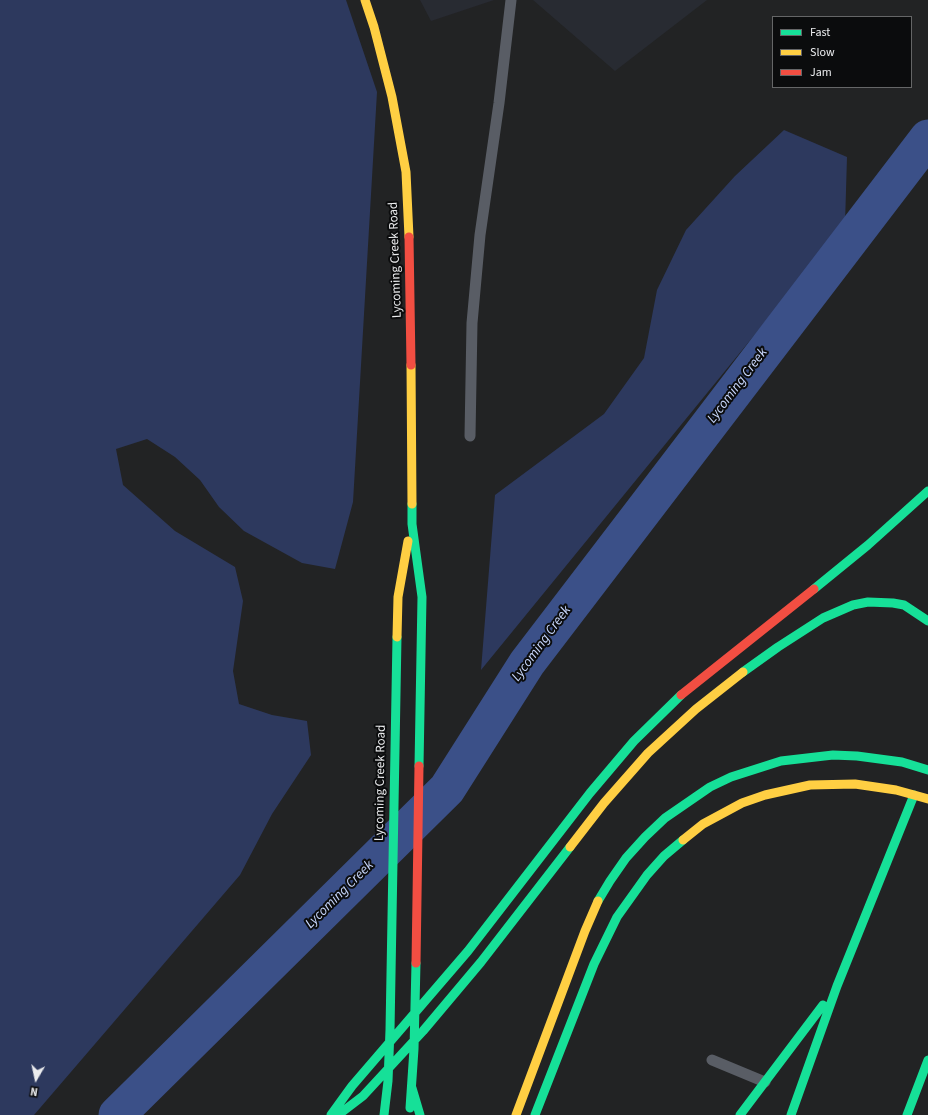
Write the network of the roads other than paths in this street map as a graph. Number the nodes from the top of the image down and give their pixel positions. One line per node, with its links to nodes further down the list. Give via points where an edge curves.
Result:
1 (365, 0): 5 (main road, Lycoming Creek Road, via 392,97 406,172 410,254)
2 (511, 0): 3 (lane, via 480,235 472,323)
3 (470, 436)
4 (928, 491): 16 (main road, via 868,545 682,693 634,741 590,793 444,980 352,1086)
5 (412, 524): 15 (main road, Lycoming Creek Road, via 422,597); 18 (main road, Lycoming Creek Road, via 398,597 390,1030)
6 (928, 621): 17 (main road, via 914,610 893,603 868,602 853,605 823,618 778,647 696,709 626,777 481,962 423,1031 363,1096)
7 (928, 759): 8 (main road)
8 (924, 771): 21 (main road, via 902,762 857,756 832,755 781,761 731,777 688,801 665,818 626,858 596,905)
9 (915, 791): 10 (main road); 11 (main road); 22 (main road, via 855,784 810,785 788,789 760,797 723,813 703,824 664,856 617,917 594,964)
10 (928, 799)
11 (837, 986): 14 (main road); 24 (main road)
12 (712, 1060): 14 (lane)
13 (928, 1060): 25 (main road)
14 (765, 1082): 23 (main road)
15 (412, 1088): 19 (main road, Lycoming Creek Road); 20 (main road)
16 (331, 1115)
17 (338, 1115)
18 (384, 1115)
19 (409, 1115)
20 (420, 1115)
21 (516, 1115)
22 (534, 1115)
23 (740, 1115)
24 (791, 1115)
25 (907, 1115)

